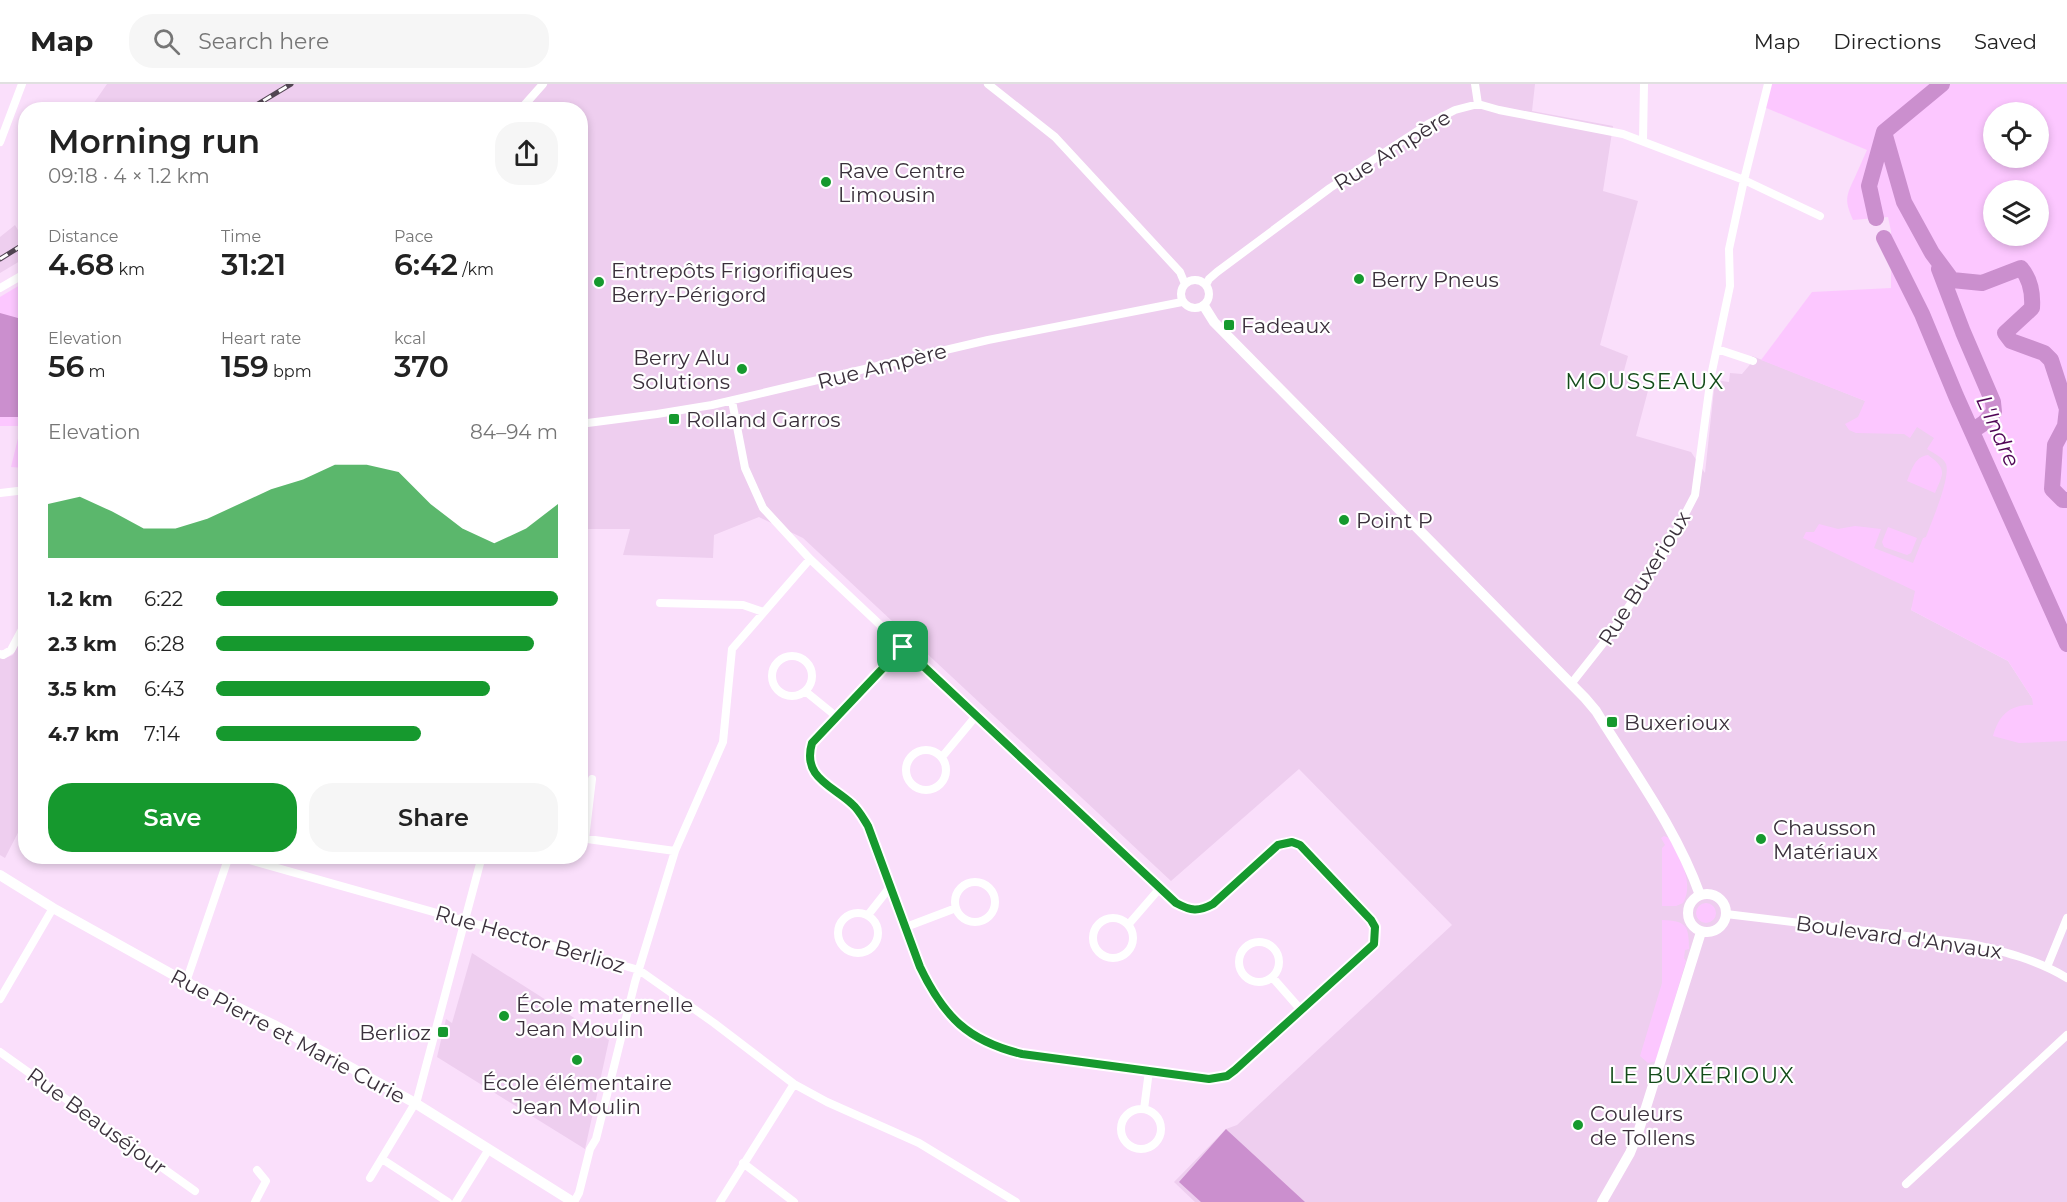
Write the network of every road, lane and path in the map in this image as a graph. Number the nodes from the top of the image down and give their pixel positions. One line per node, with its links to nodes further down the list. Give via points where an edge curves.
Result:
1 (22, 84): 10 (street)
2 (543, 84): 7 (street)
3 (988, 84): 14 (street, via 1055,137 1180,272)
4 (1475, 84): 8 (street)
5 (1644, 84): 9 (street)
6 (1768, 84): 11 (street)
7 (527, 102)
8 (1478, 104): 9 (street, Rue Ampère); 15 (street, Rue Ampère, via 1428,124 1330,188 1217,272)
9 (1643, 141): 11 (street, Rue Ampère)
10 (0, 142)
11 (1744, 180): 12 (street, Rue Ampère); 19 (street, Rue Buxerioux, via 1729,249 1730,286)
12 (1820, 216)
13 (18, 278): 16 (street)
14 (1185, 284): 15 (street, via 1198,280); 17 (street)
15 (1206, 285): 18 (street, via 1209,293)
16 (0, 288)
17 (1182, 302): 18 (street, via 1195,309); 21 (street, Rue Ampère, via 988,340)
18 (1204, 306): 31 (street, via 1214,322)
19 (1717, 349): 20 (street); 31 (street, Rue Buxerioux, via 1695,495 1634,598)
20 (1753, 361)
21 (732, 401): 22 (street, Rue Ampère); 25 (street, via 745,468 763,508)
22 (588, 423)
23 (18, 491): 24 (street)
24 (0, 493)
25 (810, 559): 27 (street); 29 (street)
26 (660, 603): 27 (street, via 743,605)
27 (764, 612): 39 (street, via 732,649 723,742)
28 (18, 637): 30 (street, via 11,650)
29 (903, 647): 33 (street); 34 (street)
30 (0, 654)
31 (1570, 684): 46 (street, via 1596,711 1670,827)
32 (805, 691): 32 (street, via 812,681 807,662 795,655 778,660 772,673 775,687 793,696); 34 (street)
33 (976, 716): 35 (street); 45 (street)
34 (837, 717): 44 (street, via 812,743 811,766 815,775 860,812)
35 (942, 757): 35 (street, via 930,750 913,755 906,767 910,782 920,790 940,786 947,769)
36 (592, 779): 37 (street)
37 (588, 805)
38 (588, 839): 39 (street)
39 (675, 850): 57 (street)
40 (226, 864): 60 (street)
41 (264, 864): 52 (street, Rue Hector Berlioz)
42 (480, 864): 52 (street)
43 (0, 875): 47 (street, Rue Pierre et Marie Curie)
44 (891, 887): 50 (street); 54 (street)
45 (1160, 888): 53 (street); 62 (street, via 1176,903 1202,911 1278,845 1300,845 1371,920 1376,934 1374,944)
46 (1700, 896): 49 (street, via 1718,898); 55 (street, via 1691,902 1688,913 1691,924)
47 (53, 908): 60 (street, Rue Pierre et Marie Curie); 61 (street)
48 (956, 908): 48 (street, via 969,921 983,921 992,913 994,894 985,884 966,883 956,893); 54 (street)
49 (1726, 914): 55 (street, via 1718,929); 56 (street, Boulevard d'Anvaux, via 1972,944)
50 (868, 915): 50 (street, via 849,914 840,923 838,938 845,949 866,952 874,944 878,931)
51 (2067, 918): 56 (street)
52 (465, 920): 57 (street, Rue Hector Berlioz); 67 (street)
53 (1128, 925): 53 (street, via 1116,918 1100,923 1093,936 1096,950 1107,958 1126,954 1133,944)
54 (906, 927): 65 (street, via 930,988 969,1033 1022,1054)
55 (1701, 932): 83 (street, via 1638,1133)
56 (2047, 967): 59 (street, Boulevard d'Anvaux)
57 (639, 970): 66 (street, Rue Hector Berlioz); 79 (street, via 596,1139)
58 (1272, 977): 58 (street, via 1279,967 1274,948 1262,941 1245,946 1239,959 1242,973 1253,981); 62 (street)
59 (2067, 978)
60 (186, 982): 67 (street, Rue Pierre et Marie Curie, via 274,1025)
61 (0, 999)
62 (1301, 1010): 65 (street, via 1227,1076 1209,1079)
63 (2067, 1035): 74 (street)
64 (0, 1052): 75 (street, Rue Beauséjour)
65 (1149, 1071): 68 (street)
66 (794, 1084): 71 (street); 82 (street, Rue Hector Berlioz, via 919,1143)
67 (415, 1103): 69 (street, Rue Pierre et Marie Curie); 70 (street)
68 (1144, 1109): 68 (street, via 1132,1110 1121,1126 1124,1140 1135,1148 1149,1148 1161,1134 1156,1115)
69 (489, 1149): 78 (street); 79 (street, Rue Pierre et Marie Curie)
70 (382, 1159): 73 (street); 77 (street)
71 (744, 1163): 80 (street); 81 (street)
72 (257, 1170): 76 (street, via 266,1181)
73 (370, 1178)
74 (1906, 1184)
75 (195, 1191)
76 (255, 1202)
77 (448, 1202)
78 (456, 1202)
79 (574, 1202)
80 (720, 1202)
81 (794, 1202)
82 (1016, 1202)
83 (1602, 1202)

